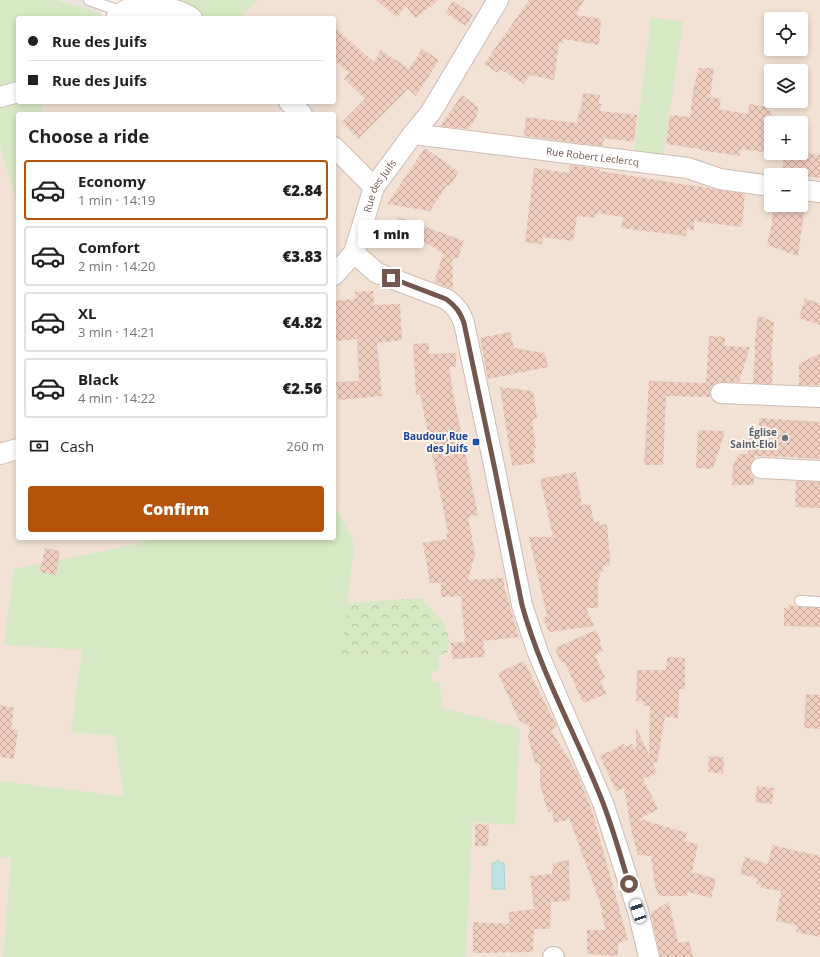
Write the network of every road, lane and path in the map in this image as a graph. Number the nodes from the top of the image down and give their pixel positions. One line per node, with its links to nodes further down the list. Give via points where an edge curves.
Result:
1 (90, 0): 3 (lane)
2 (498, 0): 9 (street, Rue des Juifs, via 435,106)
3 (120, 15): 4 (street, via 135,7 163,7)
4 (190, 16)
5 (16, 93): 6 (street)
6 (0, 97)
7 (291, 104): 8 (street)
8 (300, 112)
9 (413, 134): 11 (street, Rue Robert Leclercq, via 688,168 720,179); 12 (street, Rue des Juifs)
10 (336, 149): 12 (street)
11 (764, 185)
12 (374, 187): 15 (street, Rue des Juifs)
13 (808, 191): 14 (street)
14 (820, 192)
15 (354, 253): 16 (street); 25 (street, via 377,273 446,299 460,312 526,621 603,803 638,911)
16 (336, 273)
17 (721, 393): 18 (street)
18 (820, 397)
19 (16, 449): 20 (street)
20 (0, 454)
21 (761, 468): 22 (street)
22 (820, 471)
23 (800, 601): 24 (lane)
24 (820, 602)
25 (649, 957)

